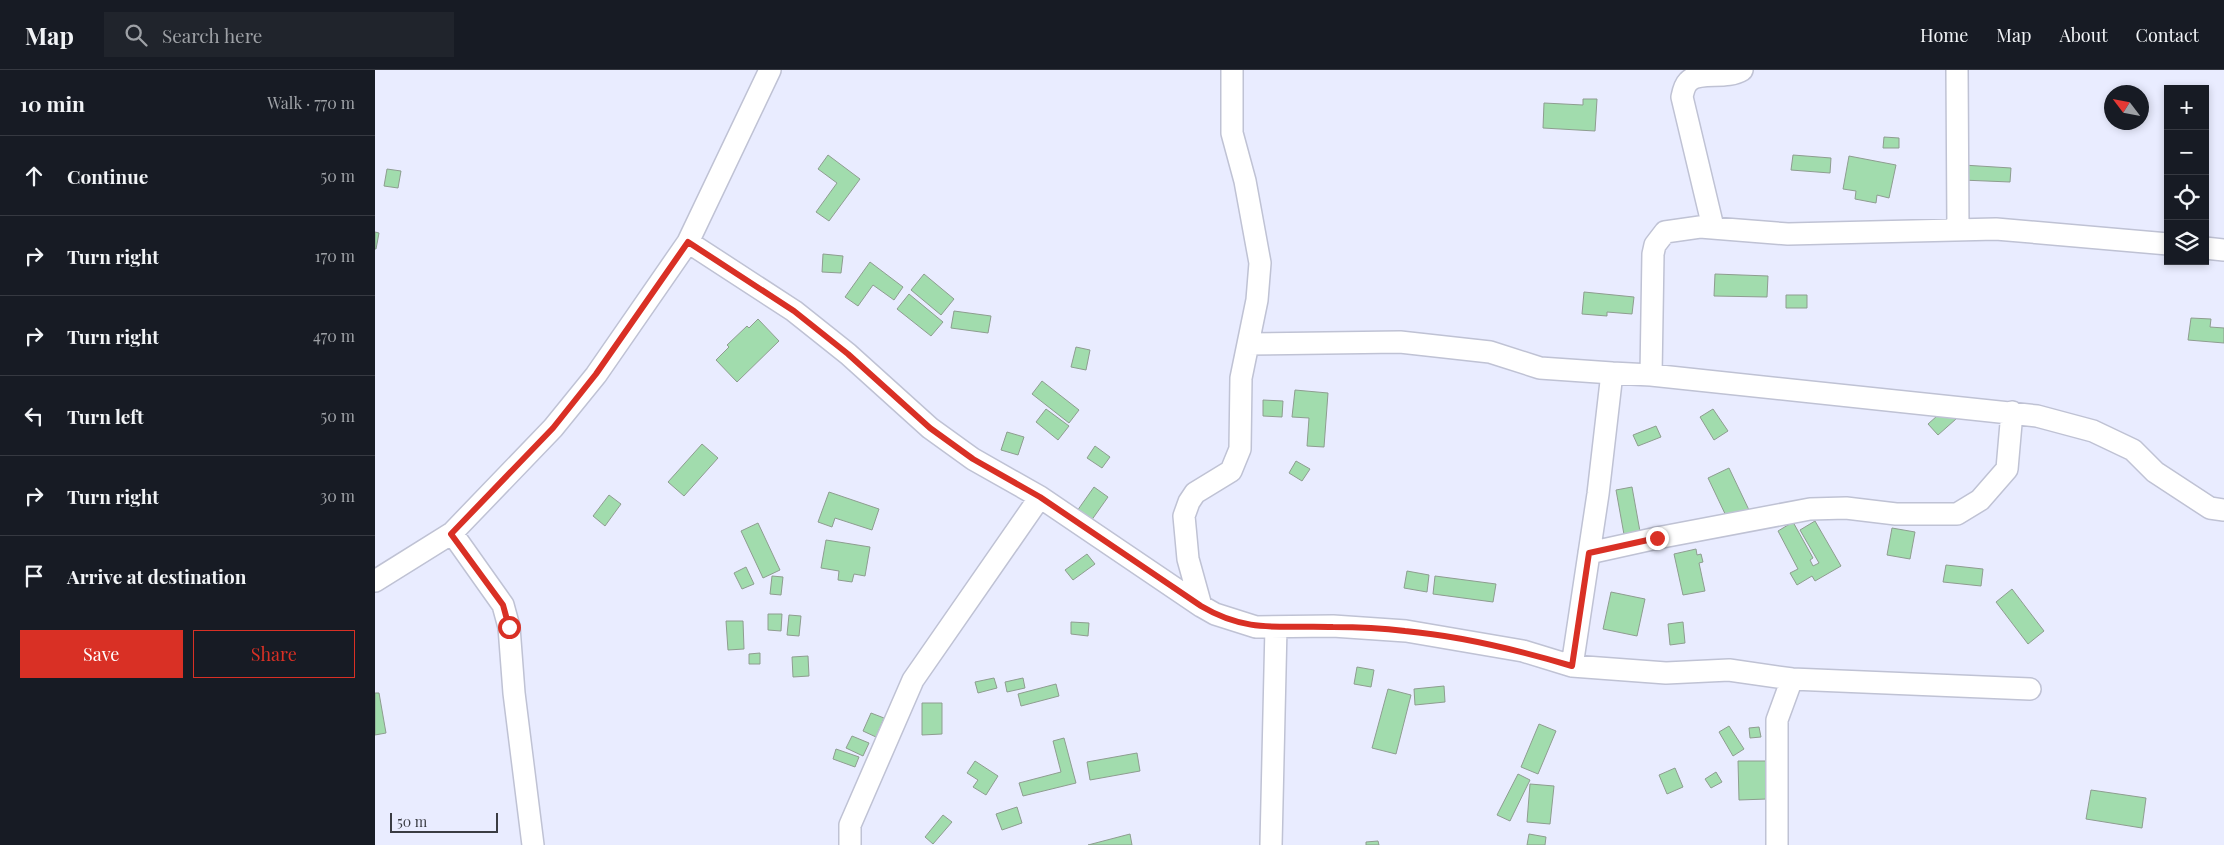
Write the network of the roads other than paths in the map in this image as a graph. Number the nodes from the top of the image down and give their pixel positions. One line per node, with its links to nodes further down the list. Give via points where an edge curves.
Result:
1 (770, 70): 7 (street)
2 (1232, 70): 11 (street, via 1233,133 1260,263)
3 (1742, 70): 5 (street, via 1728,76 1695,76 1687,82 1682,97)
4 (1957, 70): 6 (street)
5 (1713, 227): 6 (street, via 1788,234); 13 (street, via 1665,232 1655,245)
6 (1958, 230): 8 (street, via 1995,229)
7 (688, 242): 15 (street, via 794,311 848,354 930,428 973,459); 17 (street, via 596,374 553,428)
8 (2164, 244)
9 (2209, 248): 10 (street)
10 (2224, 250)
11 (1248, 344): 12 (street, via 1400,342 1490,352 1540,368); 20 (street, via 1241,378 1237,460 1231,471 1195,492 1184,516 1188,560)
12 (1612, 373): 13 (street); 18 (street)
13 (1651, 375): 14 (street)
14 (2012, 412): 16 (street, via 2093,431 2133,450 2155,472 2210,508); 18 (street, via 2007,469 1980,500 1957,514 1810,509)
15 (1040, 497): 20 (street); 26 (street, via 913,680 850,825)
16 (2224, 510)
17 (451, 534): 19 (street); 25 (street, via 503,605 509,627)
18 (1589, 553): 22 (street)
19 (377, 575)
20 (1201, 606): 21 (street, via 1256,627)
21 (1276, 627): 22 (street, via 1333,626 1407,631 1523,651); 27 (street)
22 (1572, 666): 23 (street, via 1666,673 1729,670)
23 (1791, 678): 24 (street); 28 (street, via 1777,720)
24 (2030, 688)
25 (533, 845)
26 (850, 845)
27 (1271, 845)
28 (1777, 845)

